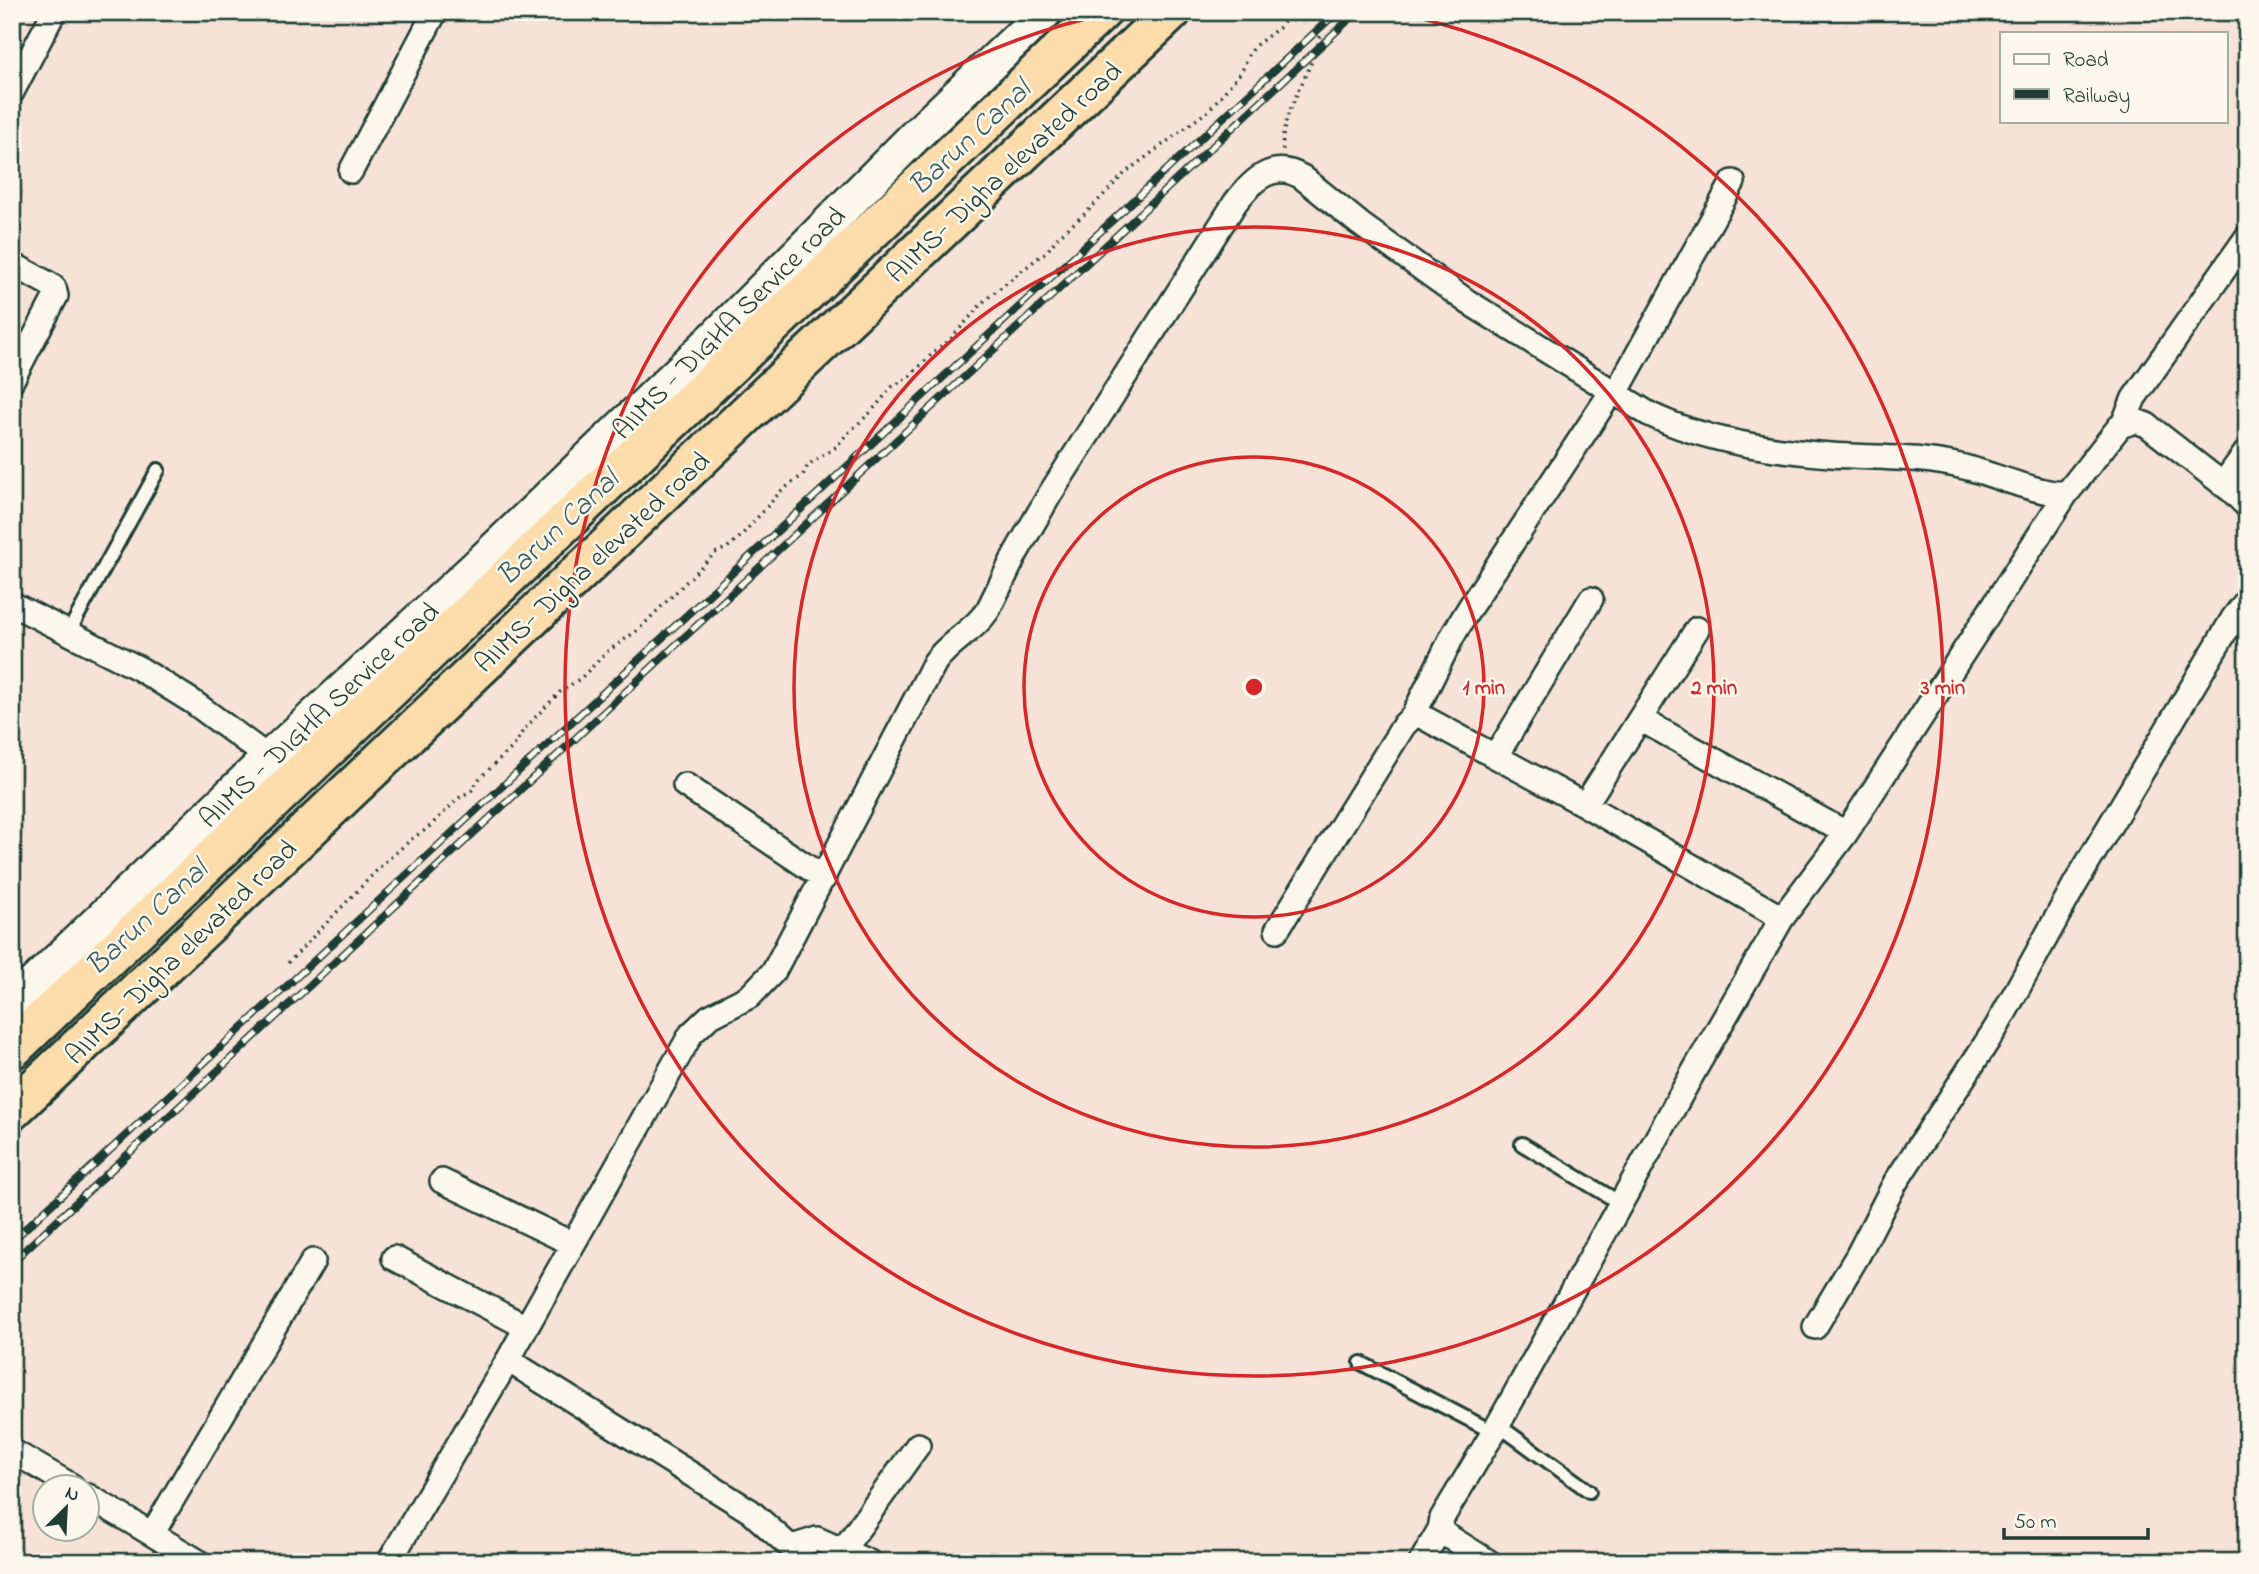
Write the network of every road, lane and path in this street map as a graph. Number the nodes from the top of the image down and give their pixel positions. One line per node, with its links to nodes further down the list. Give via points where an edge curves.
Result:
1 (54, 12): 8 (street)
2 (435, 12): 9 (street)
3 (1045, 12): 30 (main road, AIIMS - DIGHA Service road, via 713,340)
4 (1101, 12): 39 (highway, AIIMS- Digha elevated road)
5 (1171, 12): 40 (highway, AIIMS- Digha elevated road)
6 (1292, 12): 37 (path, via 1256,45 1242,71 1208,111 1126,172 1048,250 985,300 949,341 892,387 836,447 808,465 740,537 715,553 638,630 560,692 472,790 384,863)
7 (1320, 12): 10 (path, via 1322,26 1282,145)
8 (12, 92)
9 (351, 171)
10 (1292, 171): 15 (street, via 1468,302); 34 (street, via 1266,173 1235,203 1050,494 988,610 935,662)
11 (1733, 182): 15 (street)
12 (2247, 237): 16 (street, via 2134,398)
13 (12, 264): 14 (street, via 56,292)
14 (12, 380)
15 (1614, 392): 20 (street, via 1674,426 1703,435 1767,448 1938,462 2036,490); 27 (street, via 1470,607)
16 (2123, 424): 19 (street, via 2136,421 2147,425); 20 (street)
17 (2247, 452): 19 (street)
18 (158, 470): 26 (lane)
19 (2223, 484): 21 (street)
20 (2068, 491): 33 (street)
21 (2247, 506)
22 (1591, 599): 29 (street)
23 (2247, 600): 48 (street, via 2080,875 1996,1028 1895,1183)
24 (12, 604): 26 (street)
25 (1697, 629): 28 (street)
26 (68, 633): 30 (street, via 151,676)
27 (1413, 716): 29 (street, via 1425,717); 36 (street)
28 (1640, 719): 32 (street); 33 (street)
29 (1496, 756): 32 (street)
30 (270, 758): 38 (main road, AIIMS - DIGHA Service road)
31 (685, 785): 34 (street)
32 (1585, 805): 35 (street)
33 (1846, 833): 35 (street)
34 (824, 878): 44 (street, via 787,950 762,986 709,1017 691,1034)
35 (1782, 918): 43 (street)
36 (1277, 930)
37 (288, 963)
38 (12, 1004)
39 (12, 1049)
40 (12, 1110)
41 (1522, 1144): 43 (lane)
42 (442, 1181): 44 (street)
43 (1622, 1204): 51 (street)
44 (573, 1244): 47 (street)
45 (394, 1258): 47 (street)
46 (313, 1261): 58 (street)
47 (526, 1326): 49 (street)
48 (1815, 1327)
49 (508, 1360): 59 (street, via 750,1511 787,1544 817,1539); 61 (street)
50 (1361, 1363): 51 (lane)
51 (1495, 1429): 55 (lane); 57 (street, via 1442,1518)
52 (918, 1445): 59 (street)
53 (12, 1451): 54 (street)
54 (48, 1472)
55 (1589, 1491)
56 (102, 1505): 58 (street)
57 (1440, 1529): 63 (street); 64 (street)
58 (152, 1535): 60 (street)
59 (843, 1550): 62 (street)
60 (199, 1562)
61 (389, 1562)
62 (869, 1562)
63 (1422, 1562)
64 (1489, 1562)

